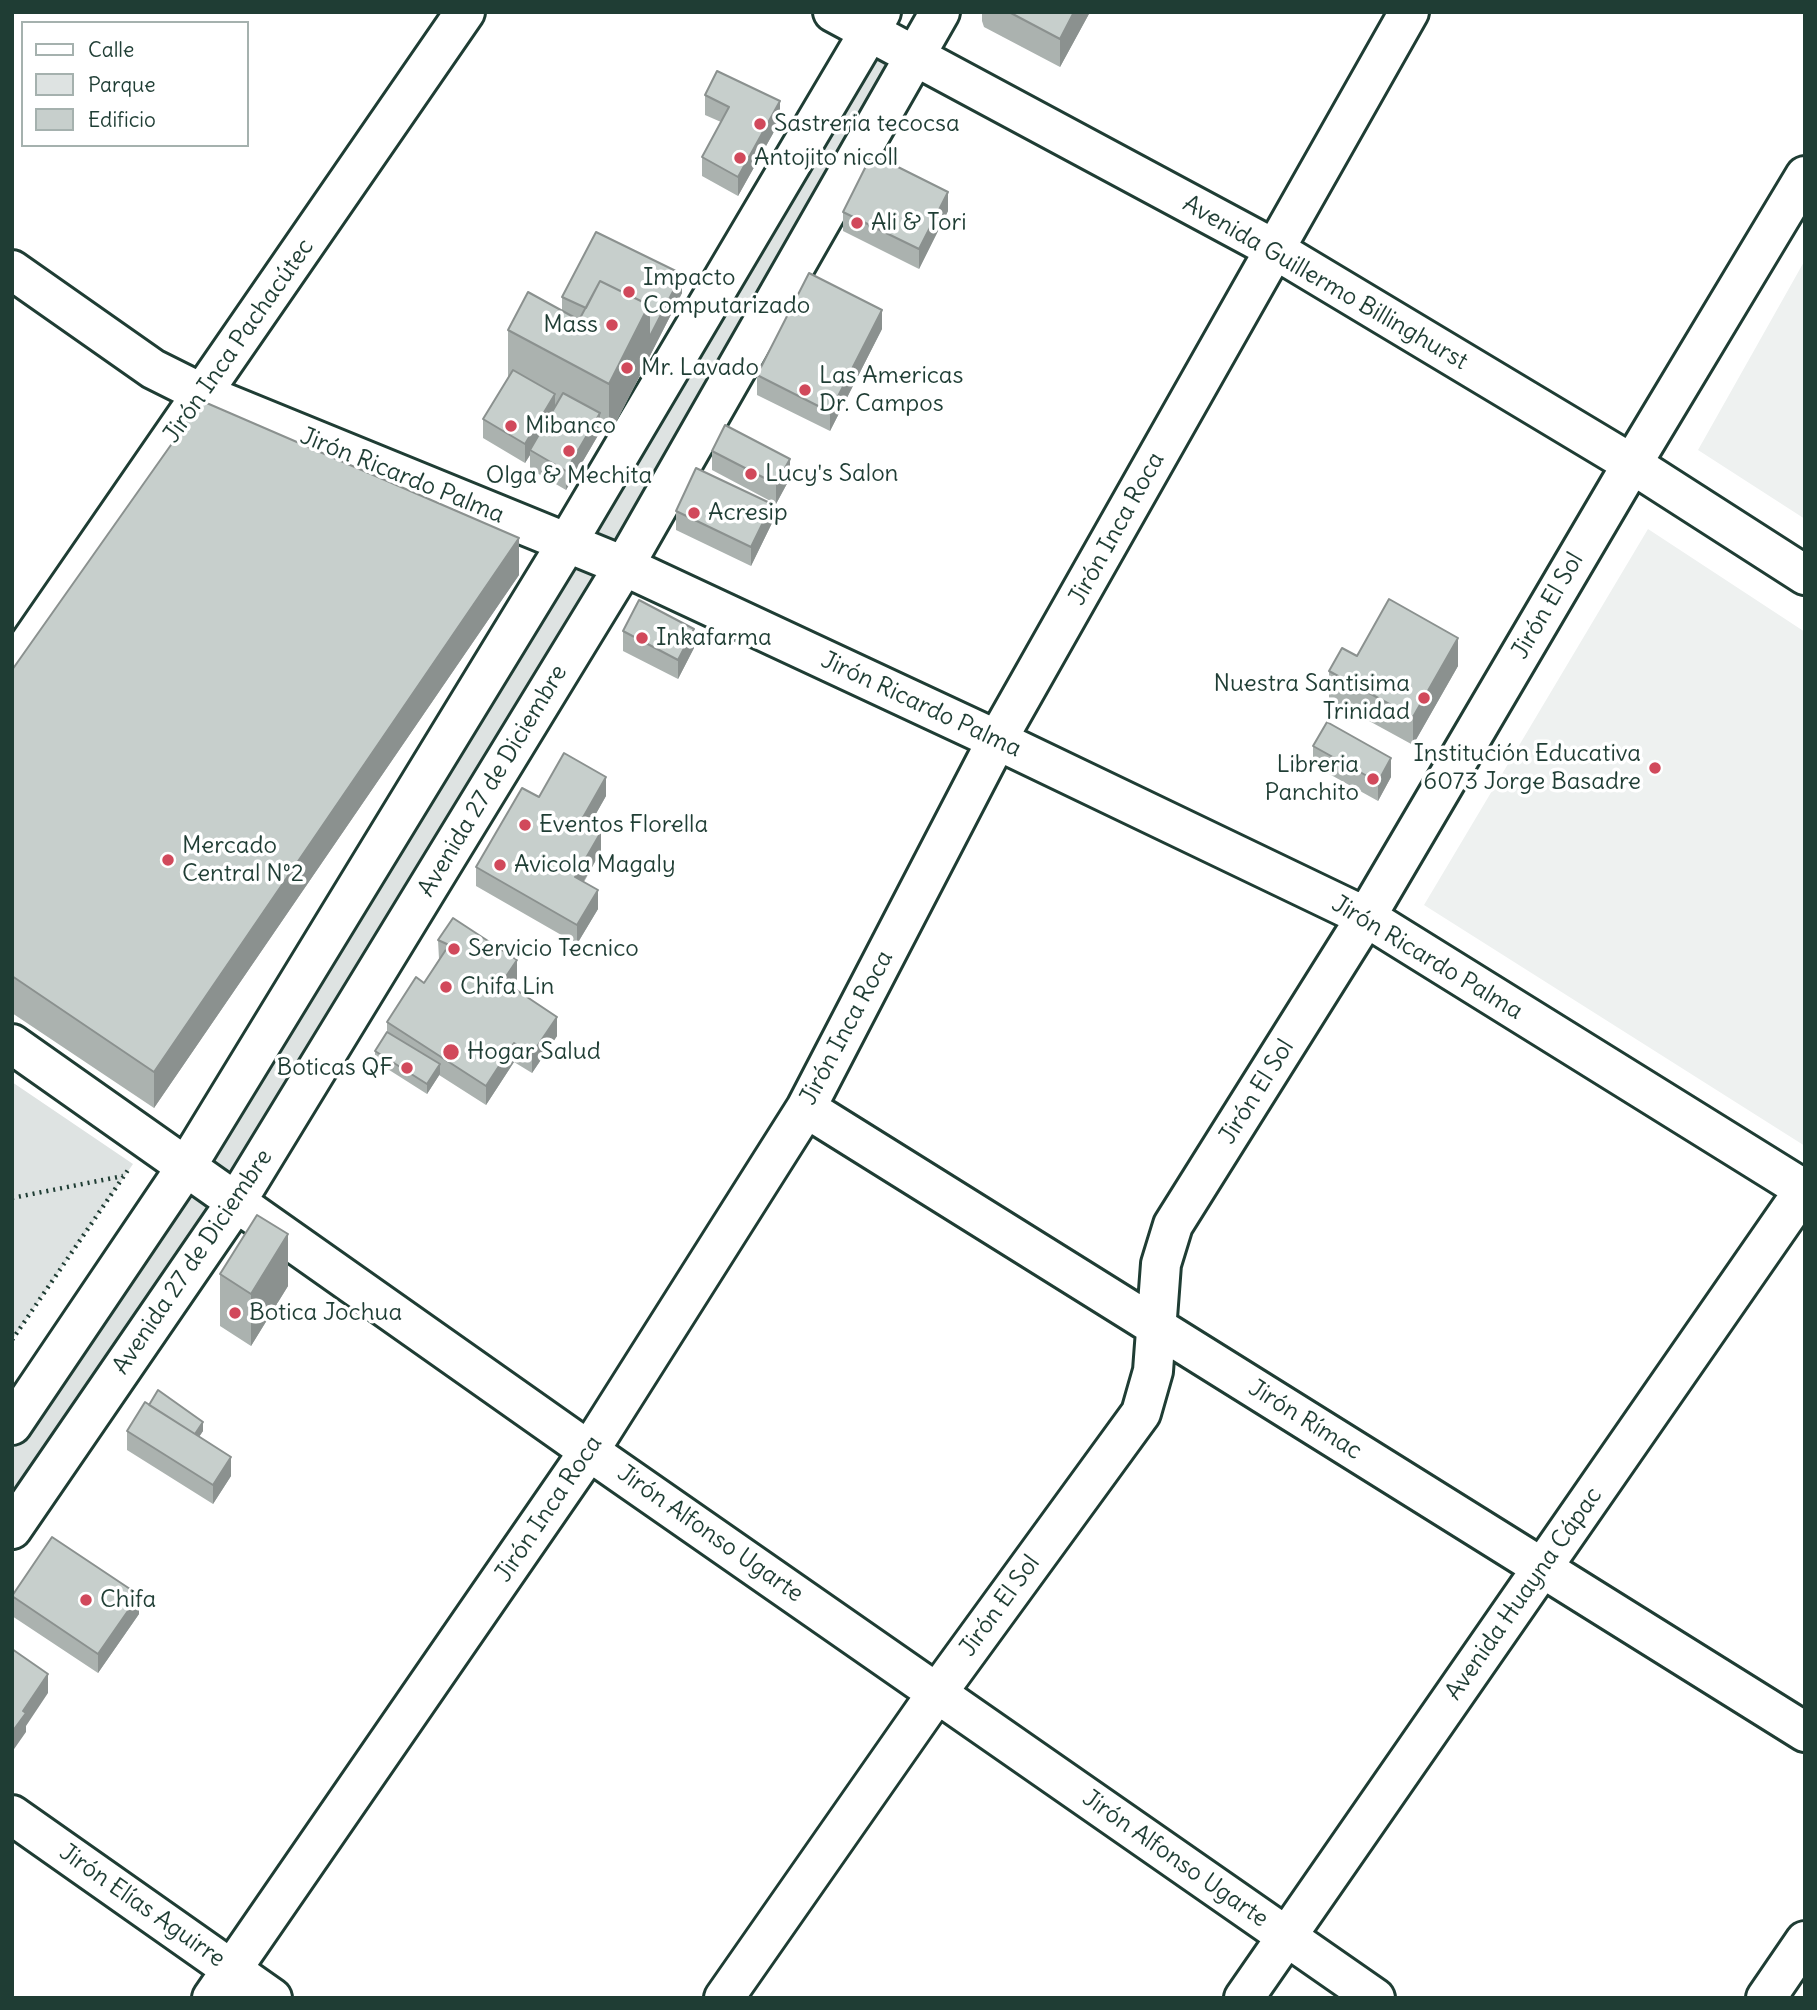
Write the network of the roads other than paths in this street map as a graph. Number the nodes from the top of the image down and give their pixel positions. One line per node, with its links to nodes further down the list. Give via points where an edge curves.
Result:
1 (466, 12): 10 (street, Jirón Inca Pachacútec)
2 (833, 12): 5 (street, Avenida Guillermo Billinghurst)
3 (940, 12): 6 (street, Avenida 27 de Diciembre)
4 (1409, 12): 8 (street, Jirón Inca Roca)
5 (875, 22): 6 (street, Avenida Guillermo Billinghurst); 12 (street)
6 (914, 55): 8 (street, Avenida Guillermo Billinghurst); 13 (street, Avenida 27 de Diciembre)
7 (1805, 176): 11 (street, Jirón El Sol)
8 (1274, 249): 11 (street, Avenida Guillermo Billinghurst); 16 (street, Jirón Inca Roca)
9 (12, 270): 10 (street, Jirón Ricardo Palma, via 153,369)
10 (203, 394): 12 (street, Jirón Ricardo Palma); 15 (street, Jirón Inca Pachacútec)
11 (1632, 464): 14 (street, Avenida Guillermo Billinghurst); 17 (street, Jirón El Sol)
12 (567, 543): 13 (street, Jirón Ricardo Palma); 20 (street)
13 (624, 566): 16 (street, Jirón Ricardo Palma); 22 (street, Avenida 27 de Diciembre)
14 (1805, 575)
15 (12, 669)
16 (997, 740): 17 (street, Jirón Ricardo Palma); 19 (street, Jirón Inca Roca)
17 (1366, 917): 21 (street, Jirón Ricardo Palma); 23 (street, Jirón El Sol, via 1173,1225 1161,1264)
18 (12, 1044): 20 (street, Jirón Alfonso Ugarte)
19 (806, 1108): 23 (street, Jirón Rímac); 25 (street, Jirón Inca Roca)
20 (186, 1167): 22 (street, Jirón Alfonso Ugarte); 24 (street)
21 (1805, 1190): 27 (street, Avenida Huayna Cápac)
22 (236, 1202): 25 (street, Jirón Alfonso Ugarte); 26 (street, Avenida 27 de Diciembre)
23 (1156, 1326): 27 (street, Jirón Rímac); 28 (street, Jirón El Sol, via 1153,1371 1141,1413)
24 (12, 1425)
25 (589, 1451): 28 (street, Jirón Alfonso Ugarte); 33 (street, Jirón Inca Roca)
26 (12, 1529)
27 (1542, 1568): 29 (street, Jirón Rímac); 31 (street, Avenida Huayna Cápac)
28 (937, 1693): 31 (street, Jirón Alfonso Ugarte); 35 (street, Jirón El Sol)
29 (1805, 1732)
30 (12, 1815): 33 (street, Jirón Elías Aguirre)
31 (1286, 1936): 36 (street, Avenida Huayna Cápac); 37 (street, Jirón Alfonso Ugarte)
32 (1805, 1941): 38 (street)
33 (222, 1983): 34 (street, Jirón Elías Aguirre)
34 (272, 1998)
35 (724, 1998)
36 (1244, 1998)
37 (1375, 1998)
38 (1766, 1998)

